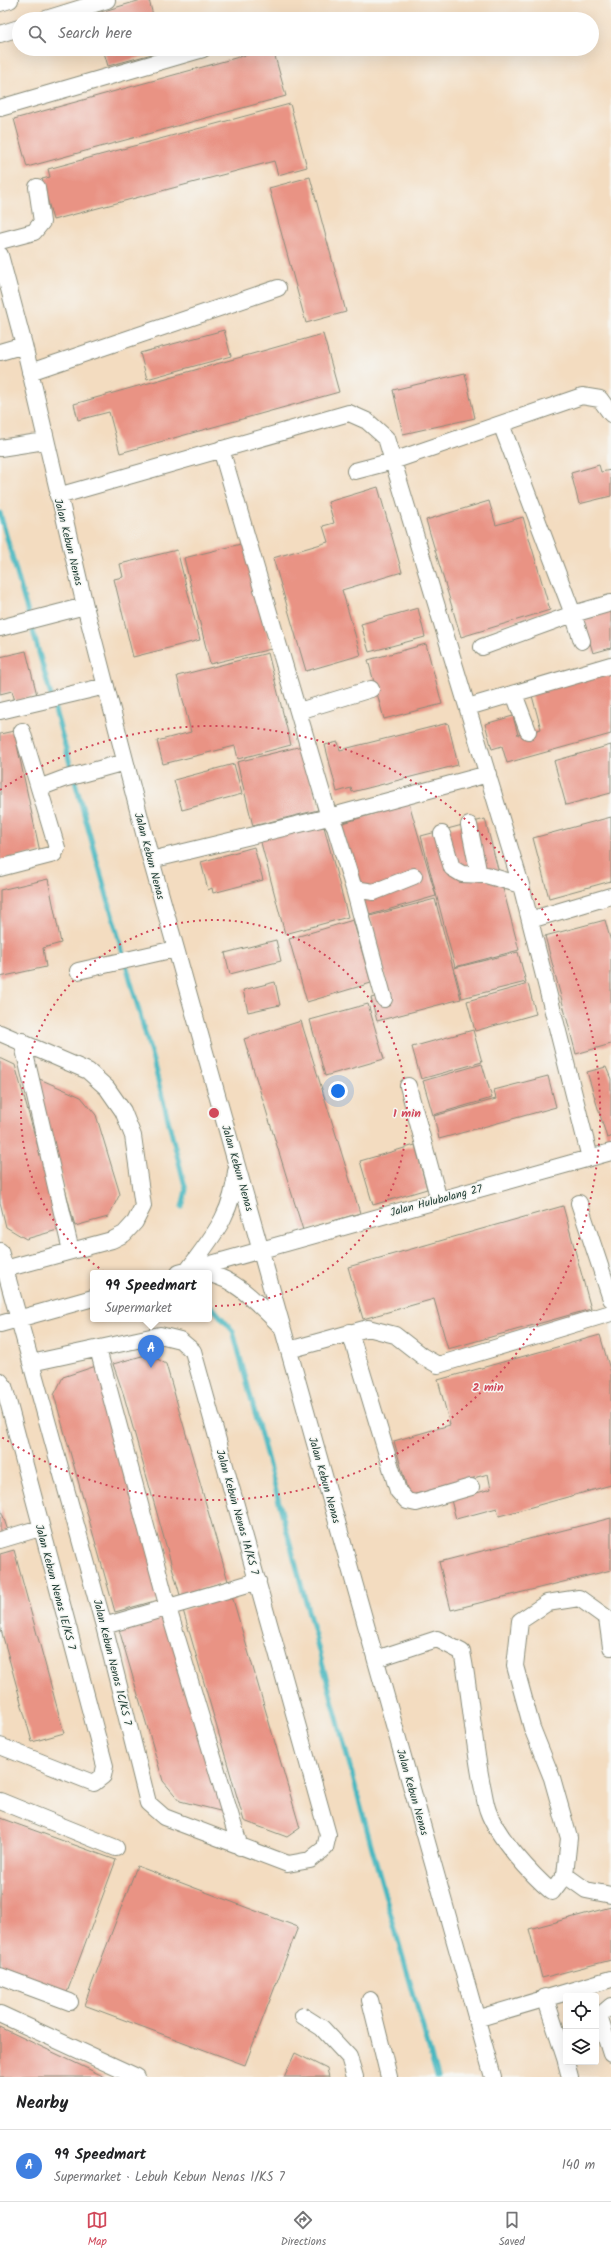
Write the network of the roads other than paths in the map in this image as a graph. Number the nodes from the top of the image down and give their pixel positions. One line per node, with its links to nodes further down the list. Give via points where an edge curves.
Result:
1 (10, 0): 3 (street)
2 (107, 0): 4 (street)
3 (0, 3)
4 (68, 12)
5 (12, 30): 6 (street)
6 (0, 34)
7 (179, 56): 8 (street)
8 (0, 108)
9 (36, 187): 10 (street, via 42,222 34,232)
10 (0, 241)
11 (0, 255): 12 (street, Jalan Kebun Nenas)
12 (4, 282): 14 (street, Jalan Kebun Nenas)
13 (278, 288): 16 (street)
14 (24, 345): 15 (street); 16 (street, Jalan Kebun Nenas)
15 (0, 352)
16 (30, 372): 19 (street, Jalan Kebun Nenas)
17 (611, 414): 18 (street, via 600,399 582,396)
18 (501, 424): 22 (street); 27 (street)
19 (45, 441): 20 (street); 24 (street, Jalan Kebun Nenas)
20 (0, 448)
21 (221, 449): 22 (street, via 349,413 367,421 386,438); 24 (street); 37 (street)
22 (393, 461): 23 (street); 35 (street)
23 (355, 471)
24 (58, 496): 26 (street, Jalan Kebun Nenas)
25 (611, 603): 27 (street)
26 (85, 606): 28 (street); 32 (street, Jalan Kebun Nenas)
27 (573, 614): 29 (street); 30 (street)
28 (0, 628)
29 (582, 641)
30 (482, 647)
31 (611, 665): 34 (street)
32 (106, 686): 36 (street); 40 (street, Jalan Kebun Nenas)
33 (370, 689): 37 (street)
34 (514, 694): 35 (street); 39 (street)
35 (468, 707): 41 (street)
36 (0, 711)
37 (299, 711): 43 (street)
38 (22, 731): 42 (street)
39 (528, 732)
40 (125, 762): 42 (street); 46 (street, Jalan Kebun Nenas)
41 (488, 774): 43 (street); 50 (street)
42 (39, 788): 47 (street, via 57,848 54,854)
43 (329, 817): 46 (street); 51 (street, via 335,827)
44 (469, 825): 48 (street)
45 (442, 834): 48 (street, via 452,868 462,874)
46 (151, 860): 54 (street, Jalan Kebun Nenas)
47 (0, 868)
48 (479, 875): 50 (street)
49 (414, 876): 51 (street, via 374,892)
50 (521, 885): 53 (street)
51 (354, 890): 56 (street)
52 (611, 896): 53 (street)
53 (530, 920): 61 (street)
54 (175, 949): 55 (street); 62 (street, Jalan Kebun Nenas)
55 (78, 971)
56 (384, 999)
57 (0, 1033): 58 (street)
58 (22, 1041): 66 (street); 66 (street, via 88,1071 107,1088 123,1111 133,1136 143,1206 135,1222 124,1234 112,1240)
59 (408, 1086): 63 (street)
60 (611, 1152): 61 (street, Jalan Hulubalang 27)
61 (590, 1158): 63 (street, Jalan Hulubalang 27)
62 (236, 1164): 65 (street, Jalan Kebun Nenas); 69 (street, via 234,1190 220,1226)
63 (439, 1200): 65 (street, Jalan Hulubalang 27)
64 (579, 1204): 72 (street)
65 (261, 1249): 69 (street, Jalan Hulubalang 27); 76 (street, Jalan Kebun Nenas)
66 (71, 1251): 68 (street)
67 (0, 1252): 68 (street, Jalan Kebun Nenas 1C/KS 7)
68 (5, 1269): 74 (street, Jalan Kebun Nenas 1C/KS 7)
69 (197, 1270)
70 (212, 1274): 76 (street, via 227,1279)
71 (90, 1299): 74 (street)
72 (611, 1299)
73 (611, 1313): 77 (street, via 438,1365 395,1335 368,1328)
74 (19, 1320): 75 (street); 80 (street, Jalan Kebun Nenas 1C/KS 7)
75 (0, 1324)
76 (282, 1326): 79 (street, Jalan Kebun Nenas)
77 (350, 1332): 79 (street); 82 (street, via 398,1491 407,1501 416,1503)
78 (98, 1349): 80 (street, Jalan Kebun Nenas 1A/KS 7); 85 (street, Jalan Kebun Nenas 1A/KS 7, via 160,1335 180,1340 193,1351); 86 (street)
79 (289, 1350): 89 (street, Jalan Kebun Nenas)
80 (31, 1363): 87 (street, Jalan Kebun Nenas 1C/KS 7)
81 (2, 1384): 83 (street, Jalan Kebun Nenas 1E/KS 7)
82 (471, 1487)
83 (40, 1528): 84 (street); 90 (street, Jalan Kebun Nenas 1E/KS 7, via 105,1766 103,1776 94,1783)
84 (0, 1540)
85 (258, 1581): 86 (street); 92 (street, Jalan Kebun Nenas 1A/KS 7)
86 (168, 1608): 87 (street); 93 (street)
87 (104, 1626): 93 (street, Jalan Kebun Nenas 1C/KS 7, via 148,1803 164,1817)
88 (611, 1647): 95 (street, via 607,1618 579,1598 547,1603 520,1621 515,1666 532,1728 552,1778 569,1838)
89 (376, 1659): 95 (street, via 437,1639 462,1652 469,1687 476,1756 488,1812 508,1844 533,1876 552,1892); 106 (street, Jalan Kebun Nenas)
90 (0, 1746)
91 (0, 1801): 94 (street)
92 (328, 1835): 93 (street, Jalan Kebun Nenas 1C/KS 7, via 325,1848 310,1860 288,1864)
93 (240, 1847)
94 (116, 1848)
95 (565, 1875): 96 (street, via 586,1890)
96 (611, 1896)
97 (0, 1976): 101 (street)
98 (611, 1979): 99 (street)
99 (545, 1997): 106 (street); 108 (street)
100 (370, 2000): 113 (street)
101 (70, 2002)
102 (611, 2006): 104 (street)
103 (0, 2014): 111 (street)
104 (599, 2015)
105 (303, 2016): 112 (street, via 322,2028 349,2057)
106 (476, 2019): 114 (street, Jalan Kebun Nenas)
107 (599, 2022): 109 (street)
108 (563, 2037)
109 (611, 2054)
110 (567, 2065): 115 (street)
111 (137, 2077)
112 (355, 2077)
113 (389, 2077)
114 (493, 2077)
115 (570, 2077)

